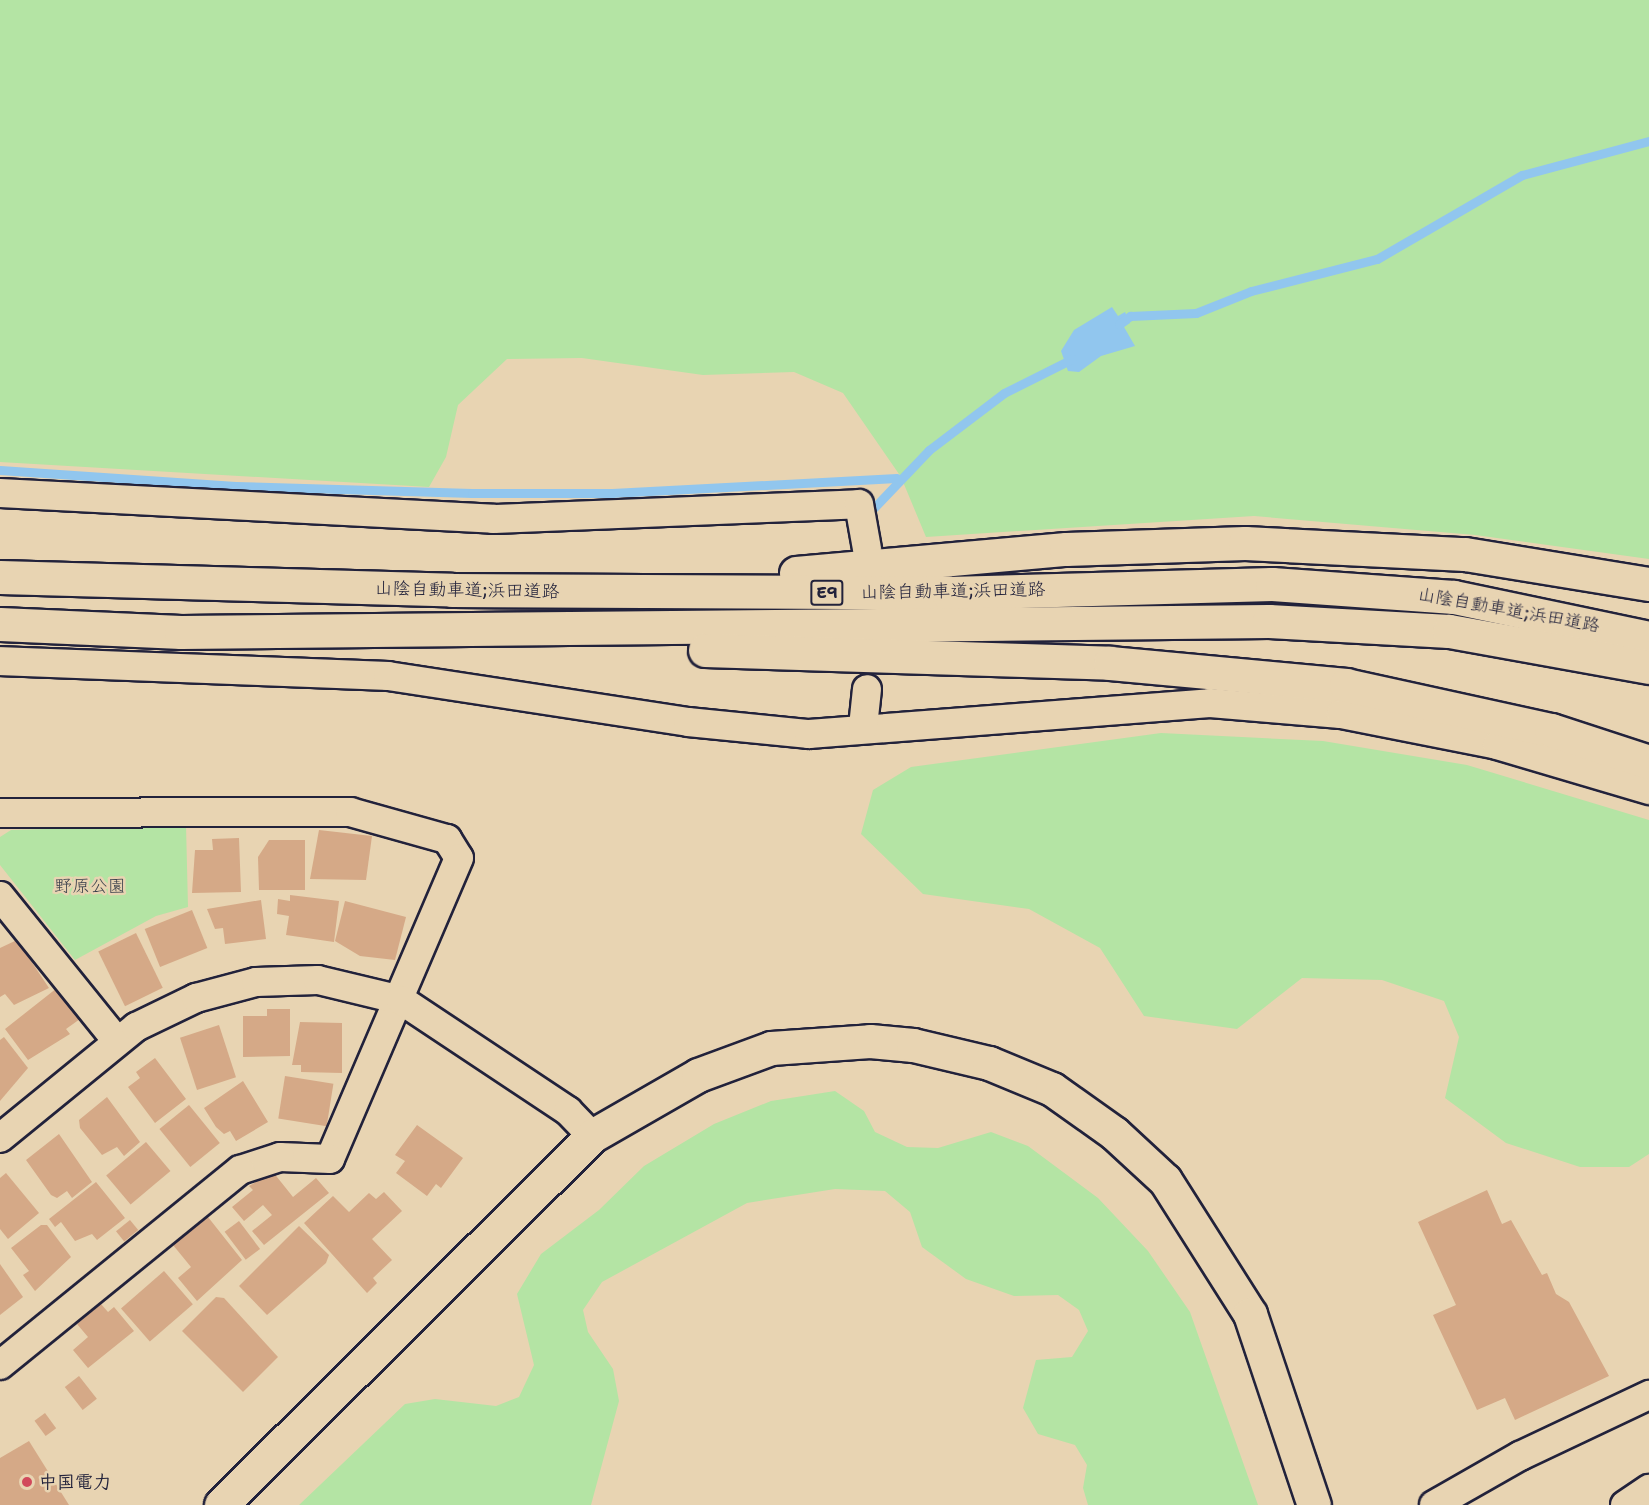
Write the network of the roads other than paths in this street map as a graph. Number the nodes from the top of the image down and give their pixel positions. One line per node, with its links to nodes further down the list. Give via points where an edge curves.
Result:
1 (0, 493): 2 (street, via 493,519 859,504)
2 (867, 549)
3 (0, 577): 5 (main road, 山陰自動車道;浜田道路 / E9)
4 (1649, 584): 5 (main road, via 1465,554 1245,543 1066,549 780,575)
5 (452, 590): 8 (main road, 山陰自動車道;浜田道路 / E9, via 948,594 1272,584 1454,597)
6 (0, 624): 7 (main road, 山陰自動車道;浜田道路 / E9, via 181,632)
7 (583, 630): 10 (main road, 山陰自動車道;浜田道路 / E9, via 1164,621 1357,624 1530,642); 13 (main road, via 665,649 951,655 1325,682 1447,705)
8 (1649, 638)
9 (0, 661): 12 (street, via 388,676 688,722 809,734)
10 (1649, 667)
11 (867, 689): 12 (street)
12 (863, 727): 14 (street, via 980,724 1210,703 1341,714 1497,745)
13 (1649, 762)
14 (1649, 790)
15 (0, 813): 17 (street, via 297,808 396,820 447,839 459,858)
16 (4, 910): 18 (street)
17 (401, 1000): 18 (street, via 318,980 256,982 196,998); 19 (street, via 568,1111); 21 (street, via 330,1159 280,1157 240,1170)
18 (117, 1041): 20 (street)
19 (592, 1136): 24 (main road); 25 (main road, via 698,1076 771,1048 807,1043 914,1045 989,1063 1052,1089 1114,1133 1165,1180 1207,1239 1250,1314)
20 (0, 1138)
21 (0, 1365)
22 (1649, 1395): 26 (street, via 1520,1456)
23 (1649, 1490): 27 (street)
24 (221, 1505)
25 (1314, 1505)
26 (1434, 1505)
27 (1625, 1505)

